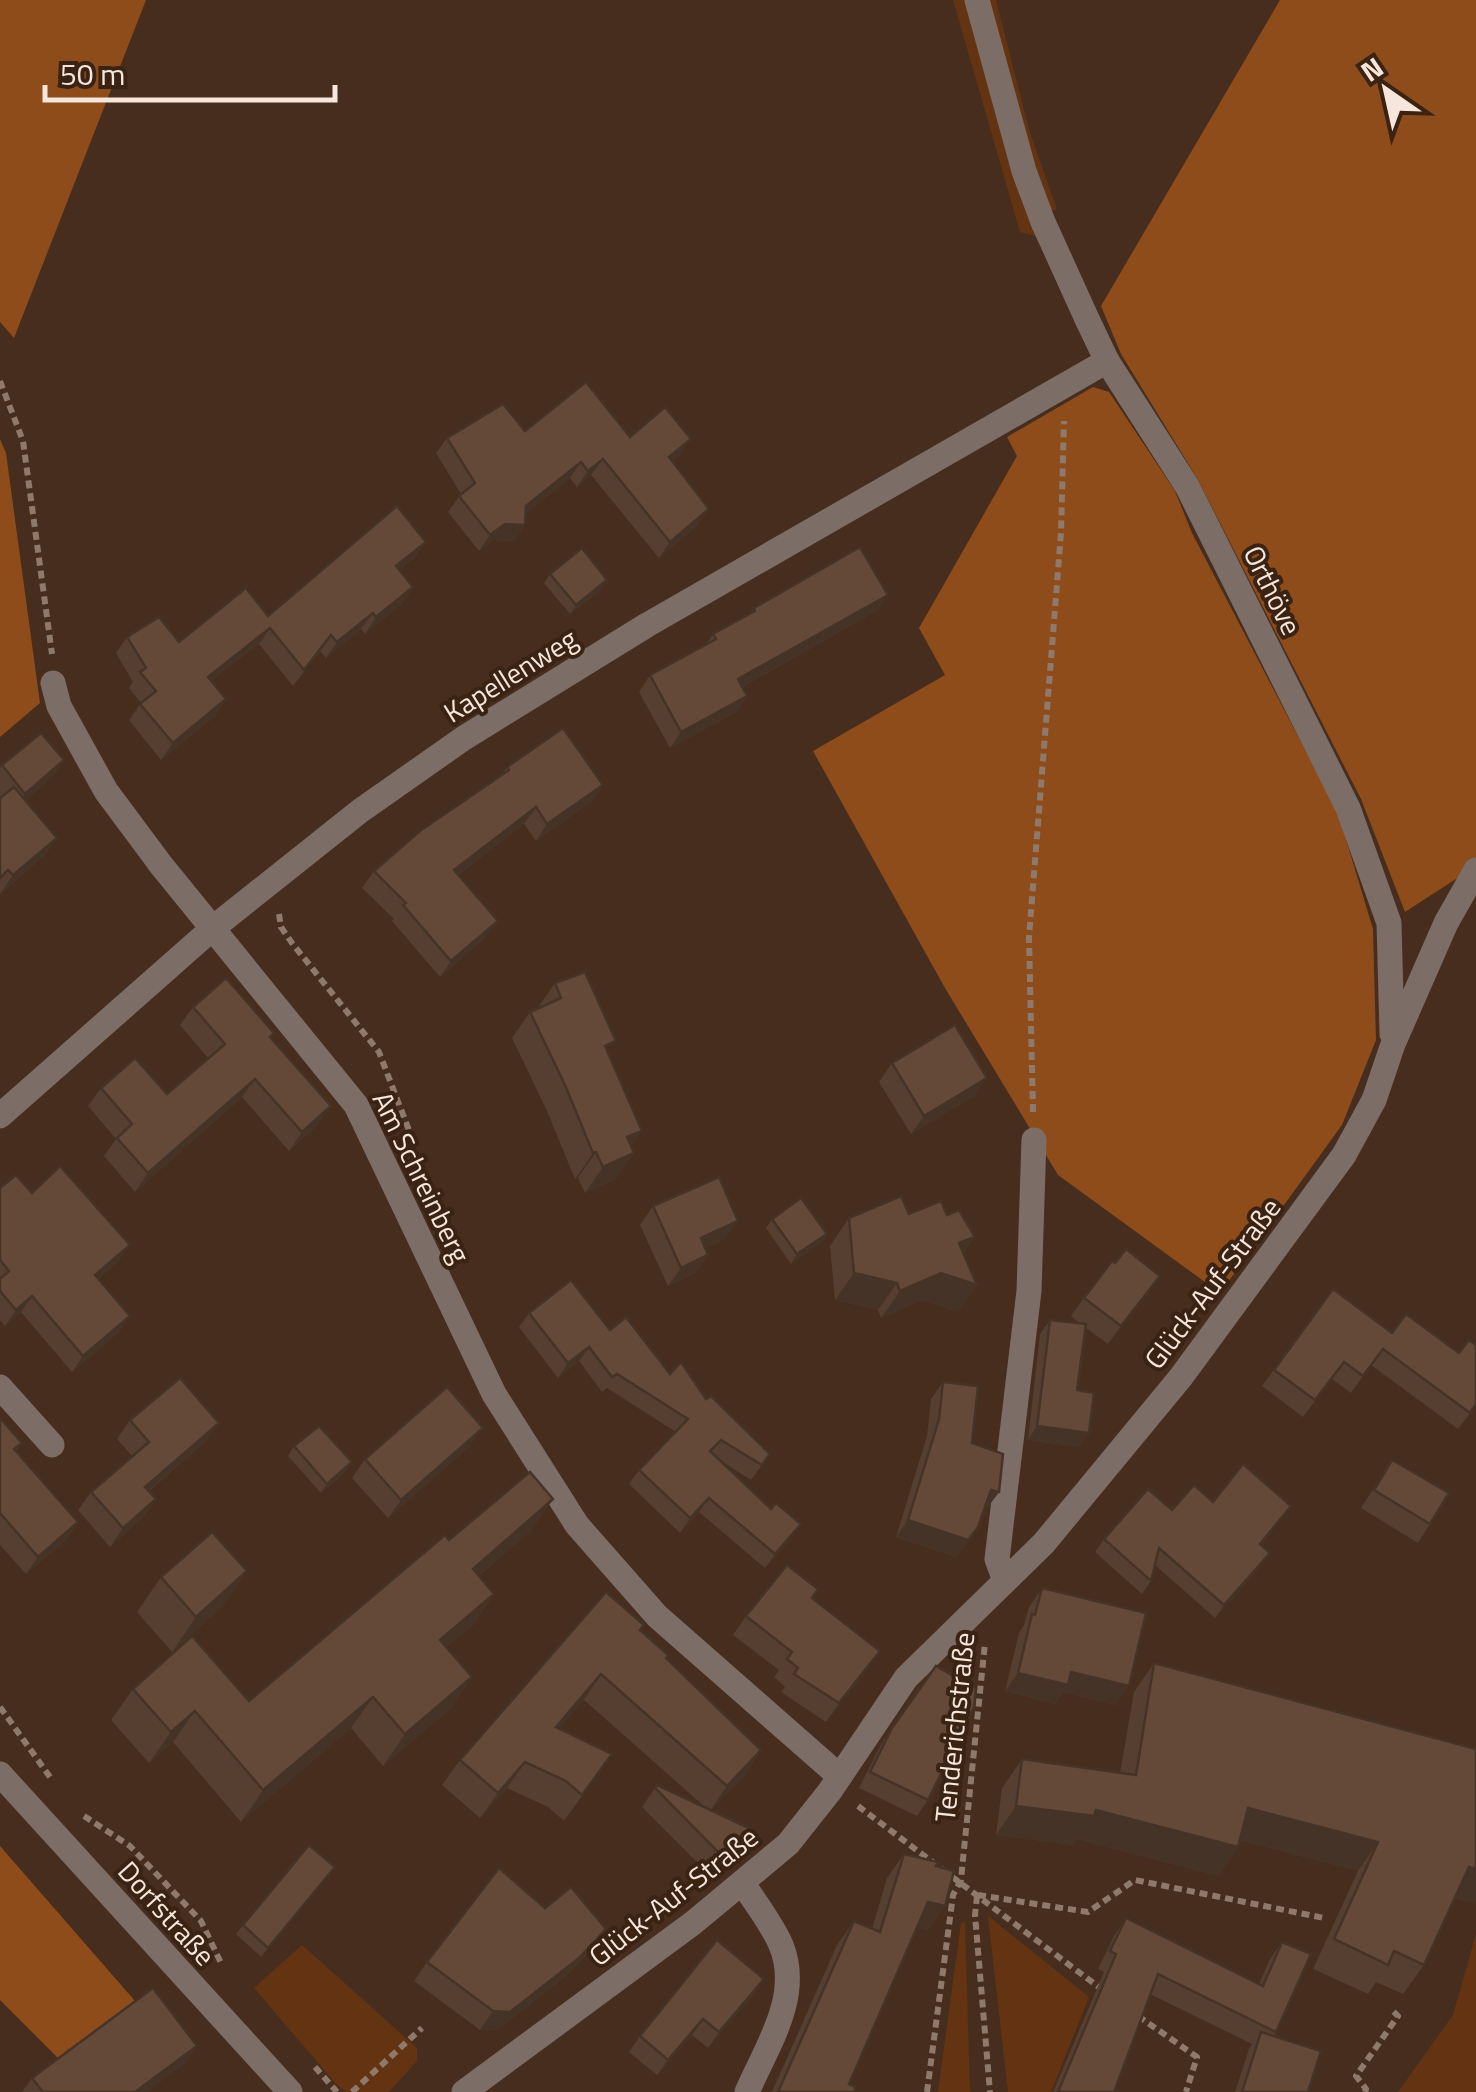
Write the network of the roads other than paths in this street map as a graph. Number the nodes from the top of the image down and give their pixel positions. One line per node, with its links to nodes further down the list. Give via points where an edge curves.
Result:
1 (977, 0): 2 (street, Orthöve, via 1024,171)
2 (1106, 362): 5 (street, Kapellenweg, via 647,625 464,738); 6 (street, Orthöve, via 1187,486 1348,808 1389,923)
3 (53, 683): 5 (street, Am Schreinberg, via 67,724 106,791)
4 (1476, 870): 6 (street)
5 (213, 928): 7 (street, Kapellenweg); 13 (street, Am Schreinberg, via 356,1105 494,1394 577,1524 657,1616)
6 (1393, 1044): 11 (street, Glück-Auf-Straße, via 1374,1100 1344,1156 1181,1377)
7 (0, 1116)
8 (1034, 1140): 11 (street, via 1029,1291 997,1559)
9 (0, 1388): 10 (street)
10 (52, 1445)
11 (1006, 1581): 13 (street, Glück-Auf-Straße, via 906,1678)
12 (0, 1774): 15 (street, Dorfstraße)
13 (834, 1783): 14 (street, Glück-Auf-Straße, via 788,1844)
14 (744, 1884): 16 (street, Glück-Auf-Straße); 17 (street, via 780,1945 789,1980 784,2008)
15 (290, 2092)
16 (464, 2092)
17 (746, 2092)

